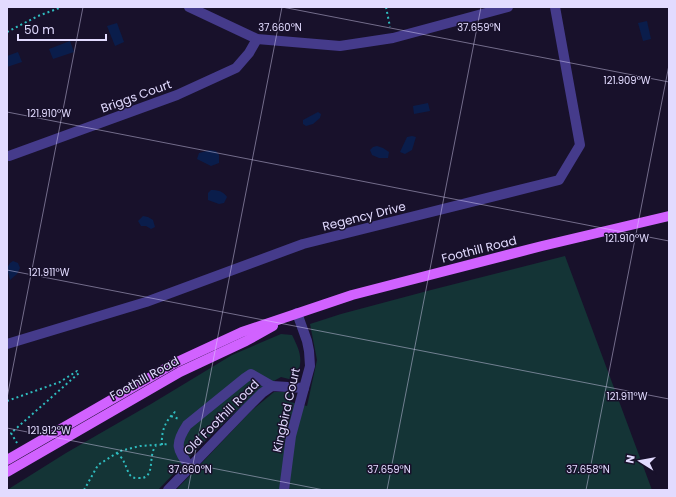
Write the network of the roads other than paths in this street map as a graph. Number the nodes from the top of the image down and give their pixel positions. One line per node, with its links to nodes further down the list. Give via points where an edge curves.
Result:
1 (189, 7): 5 (street)
2 (508, 7): 4 (street)
3 (555, 7): 9 (street, Regency Drive, via 580,144 559,180 303,244 146,302)
4 (496, 8): 5 (street, via 393,38 340,46)
5 (257, 39): 6 (street, Briggs Court, via 236,68 177,95)
6 (9, 156)
7 (669, 216): 8 (main road, Foothill Road, via 352,294)
8 (297, 313): 11 (street, Kingbird Court, via 310,351 310,366); 12 (main road, Foothill Road, via 242,332 175,363); 14 (main road, Foothill Road, via 246,341 180,372)
9 (7, 344)
10 (272, 386): 11 (street, Old Foothill Road); 13 (street, Old Foothill Road, via 262,393); 13 (street, via 251,374 186,425 178,444)
11 (304, 388): 16 (street, Kingbird Court, via 291,436)
12 (7, 460)
13 (190, 467): 15 (street, Old Foothill Road)
14 (7, 472)
15 (168, 490)
16 (284, 490)

